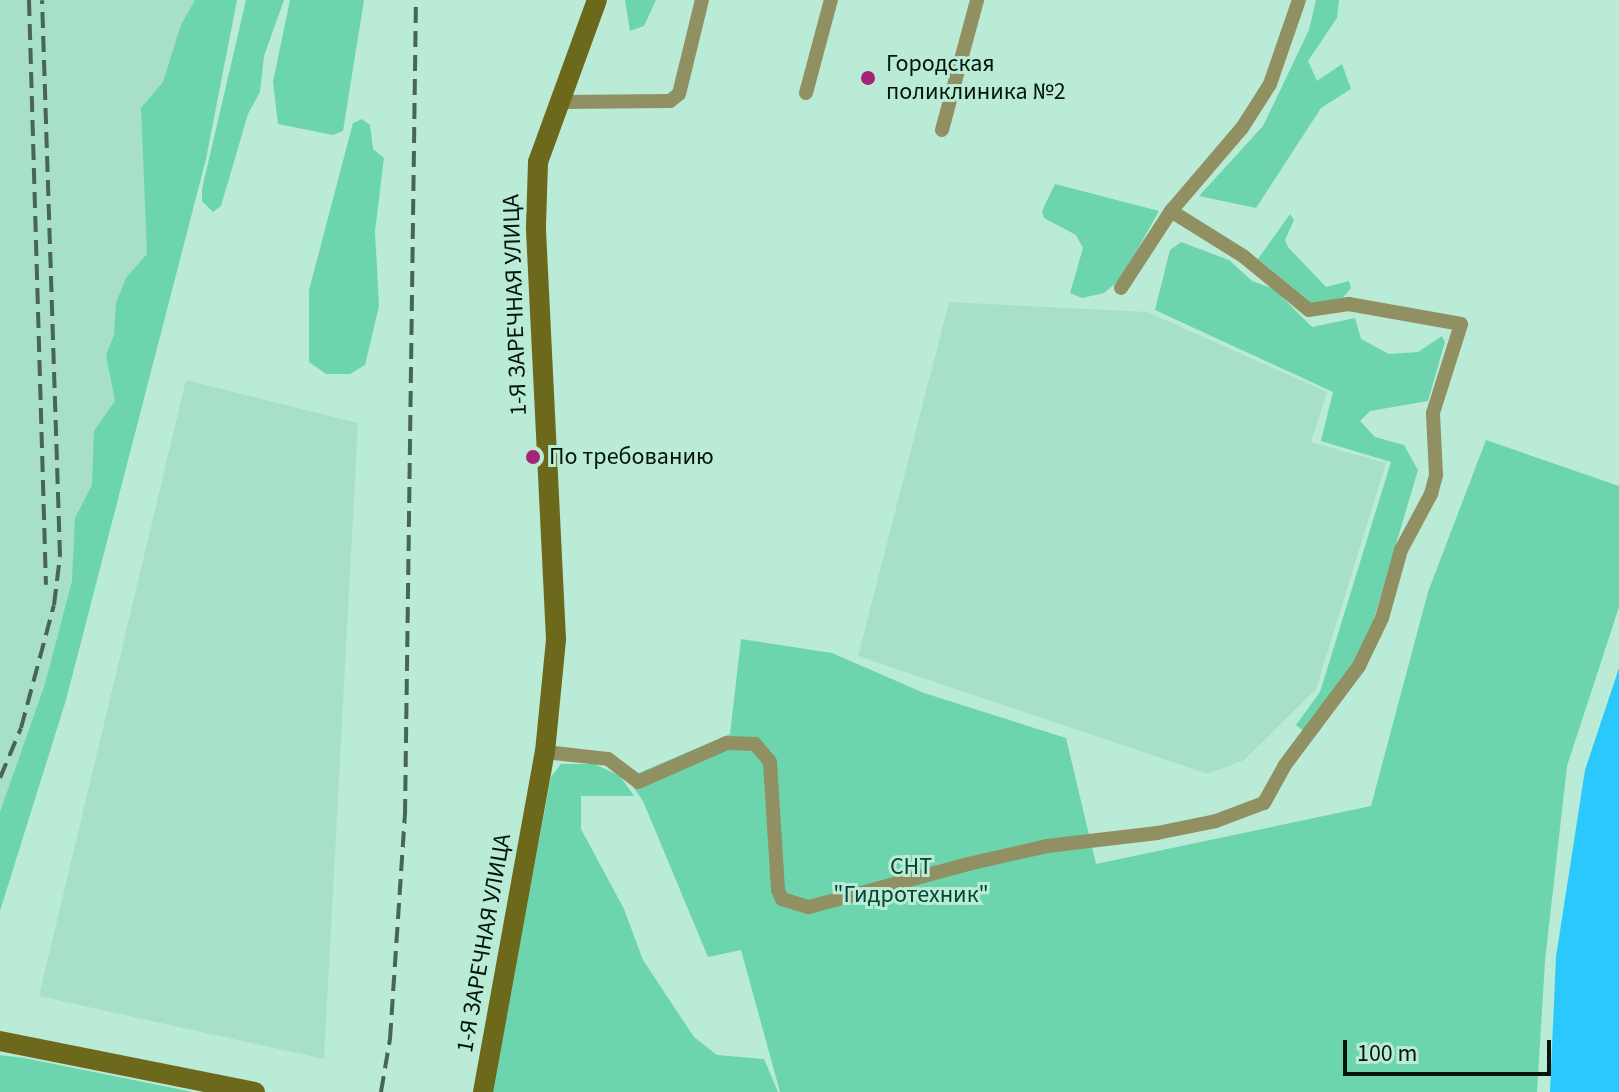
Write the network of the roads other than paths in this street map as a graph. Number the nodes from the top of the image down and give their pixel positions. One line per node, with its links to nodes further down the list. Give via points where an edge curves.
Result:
1 (597, 0): 7 (street, 1-Я ЗАРЕЧНАЯ УЛИЦА)
2 (702, 0): 7 (street, via 679,94 660,103)
3 (831, 0): 6 (street)
4 (977, 0): 8 (street)
5 (1299, 0): 9 (street, via 1270,84 1242,128)
6 (806, 93)
7 (560, 102): 11 (street, 1-Я ЗАРЕЧНАЯ УЛИЦА, via 546,135 536,188 556,639)
8 (942, 130)
9 (1171, 211): 10 (street); 11 (street, via 1243,256 1309,310 1349,304 1461,324 1433,413 1436,475 1431,494 1401,550 1382,618 1359,666 1285,765 1264,803 1201,824 1047,846 968,864 809,907 782,899 778,890 770,762 755,744 727,743 638,782 608,759)
10 (1121, 288)
11 (545, 752): 14 (street, 1-Я ЗАРЕЧНАЯ УЛИЦА)
12 (0, 1041): 13 (street)
13 (255, 1092)
14 (483, 1092)

